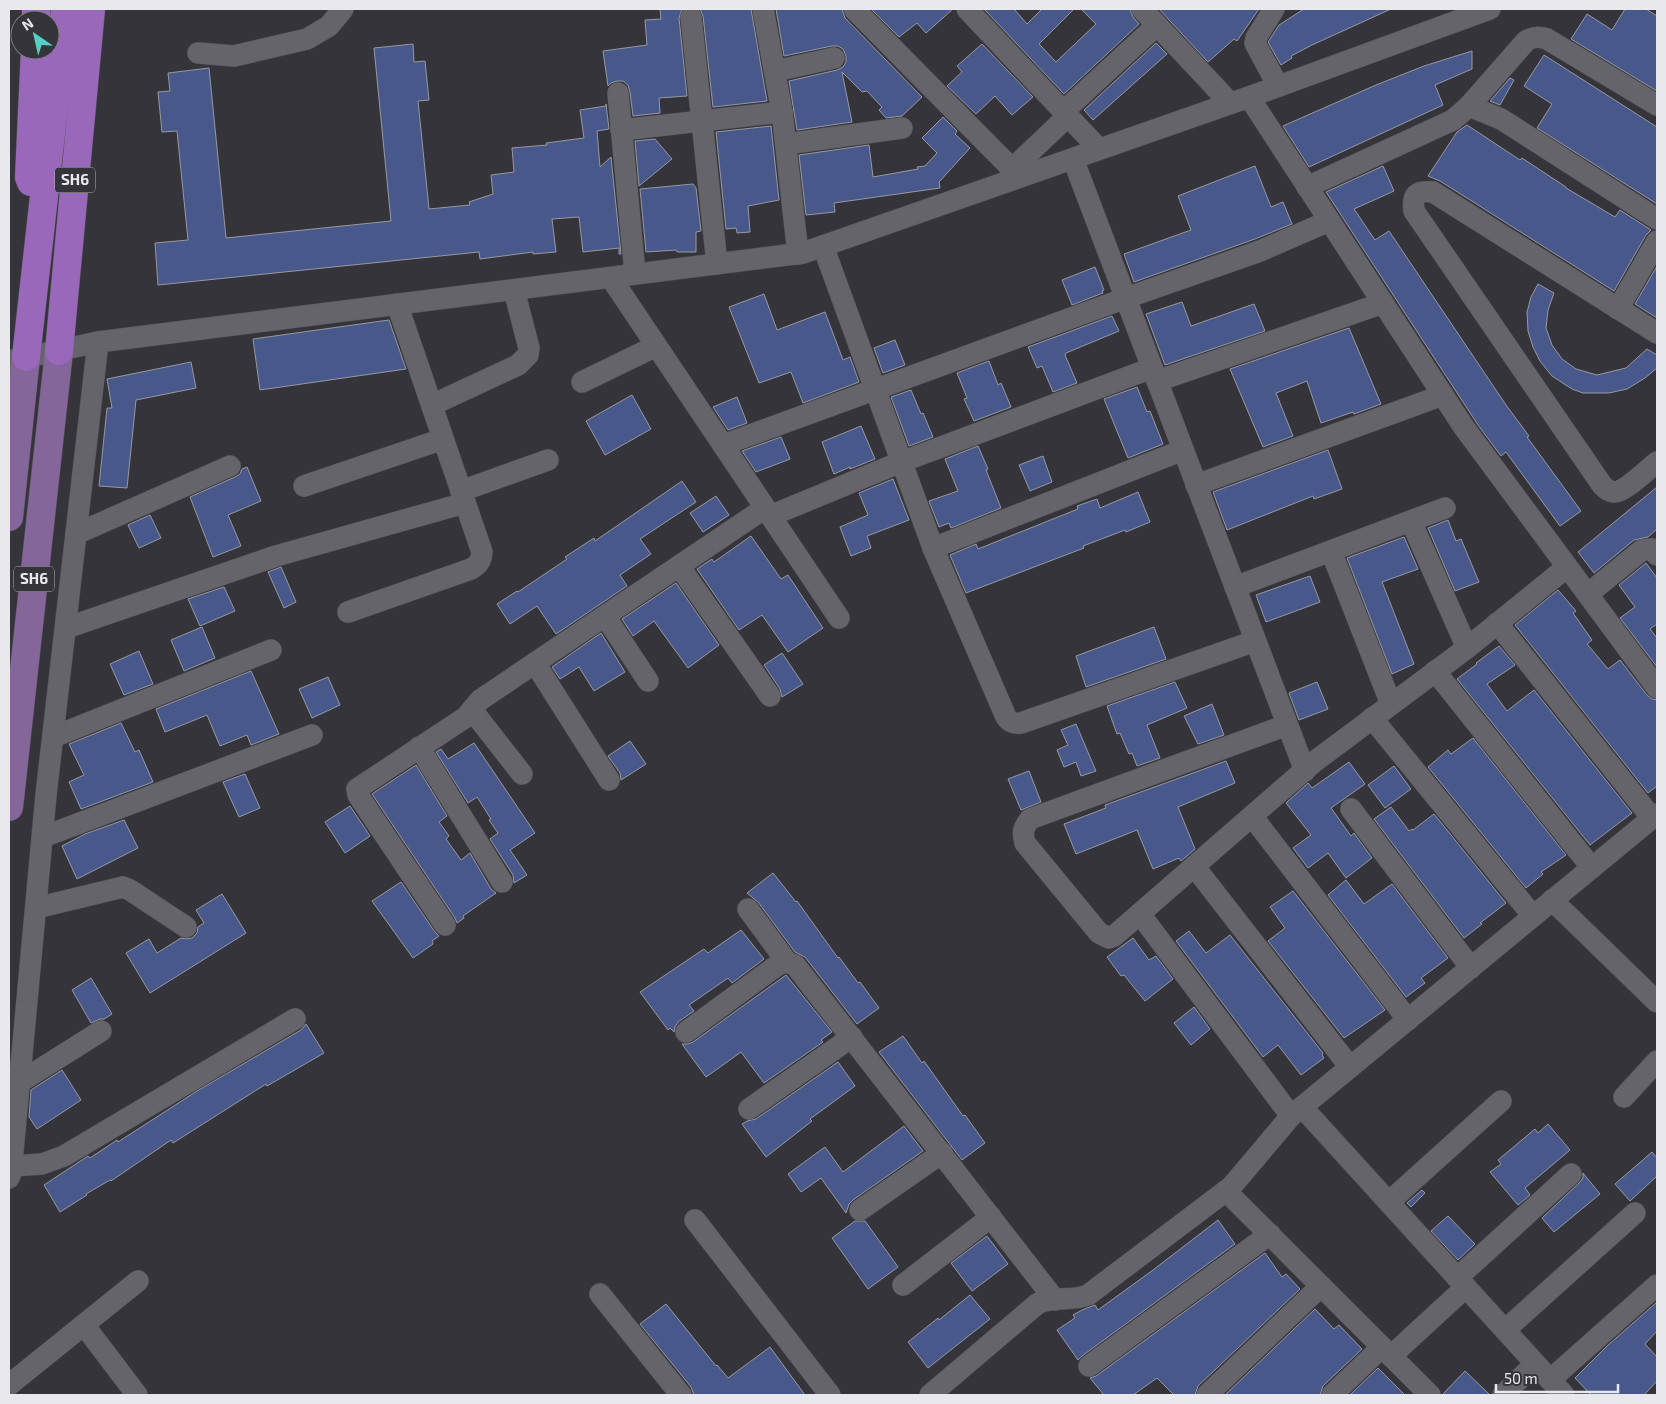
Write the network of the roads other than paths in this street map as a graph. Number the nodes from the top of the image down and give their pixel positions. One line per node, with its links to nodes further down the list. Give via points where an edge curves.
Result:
1 (65, 9): 32 (highway, SH6)
2 (91, 9): 34 (highway, SH6)
3 (109, 9): 34 (highway, via 94,171)
4 (325, 9): 5 (street, via 301,35 318,34)
5 (343, 9)
6 (763, 9): 16 (street)
7 (854, 9): 30 (street)
8 (967, 9): 23 (street)
9 (1142, 9): 13 (street)
10 (1274, 9): 17 (street, via 1254,43)
11 (1490, 9): 17 (street)
12 (690, 17): 24 (street)
13 (1157, 25): 19 (street); 23 (street)
14 (834, 58): 16 (street)
15 (34, 60): 32 (highway, via 29,176)
16 (775, 71): 22 (street)
17 (1278, 86): 19 (street)
18 (618, 93): 26 (street)
19 (1239, 100): 28 (street); 31 (street)
20 (1657, 105): 21 (street, via 1546,39 1532,37)
21 (1469, 106): 31 (street, via 1453,120); 33 (street, via 1501,119)
22 (782, 112): 24 (street); 27 (street)
23 (1066, 113): 28 (street); 30 (street)
24 (702, 121): 26 (street); 39 (street)
25 (902, 128): 27 (street)
26 (621, 130): 40 (street)
27 (786, 144): 38 (street)
28 (1099, 150): 29 (street)
29 (1073, 159): 30 (street); 43 (street)
30 (1016, 173): 37 (street)
31 (1307, 187): 35 (street)
32 (42, 219): 51 (highway, SH6)
33 (1657, 219)
34 (72, 220): 50 (highway, SH6)
35 (1329, 221): 43 (street, via 1260,251); 44 (street)
36 (1657, 241): 46 (street)
37 (823, 246): 38 (street); 54 (street)
38 (798, 254): 39 (street)
39 (717, 264): 40 (street)
40 (635, 274): 41 (street)
41 (611, 278): 42 (street); 49 (street)
42 (514, 290): 45 (street); 56 (street, via 528,355 518,365)
43 (1126, 298): 52 (street); 54 (street)
44 (1383, 303): 52 (street); 55 (street)
45 (397, 304): 48 (street); 56 (street)
46 (1618, 309): 47 (street); 62 (street, via 1433,192 1424,191 1416,195 1414,211 1602,485 1608,491 1616,492)
47 (1657, 333)
48 (98, 342): 50 (street); 71 (street)
49 (656, 346): 53 (street); 58 (street)
50 (59, 351): 51 (street); 102 (main road, SH6)
51 (18, 359): 69 (main road, SH6)
52 (1154, 374): 59 (street); 61 (street)
53 (582, 382)
54 (875, 390): 58 (street); 61 (street)
55 (1443, 395): 64 (street); 76 (street)
56 (432, 405): 57 (street)
57 (443, 438): 65 (street); 66 (street)
58 (723, 445): 68 (street)
59 (1183, 450): 64 (street); 72 (street)
60 (548, 460): 66 (street)
61 (902, 462): 68 (street); 72 (street)
62 (1657, 462)
63 (230, 466): 71 (street)
64 (1196, 485): 77 (street)
65 (304, 486)
66 (463, 497): 79 (street, via 482,552 478,565); 83 (street, via 276,556)
67 (1445, 508): 70 (street)
68 (768, 512): 75 (street); 81 (street)
69 (9, 517)
70 (1412, 521): 73 (street); 85 (street)
71 (76, 534): 83 (street)
72 (933, 548): 84 (street, via 1006,717 1015,724)
73 (1331, 551): 77 (street); 92 (street)
74 (1657, 555): 78 (street, via 1652,549 1642,550)
75 (679, 566): 80 (street); 91 (street)
76 (1568, 567): 78 (street); 82 (street)
77 (1235, 587): 84 (street)
78 (1588, 594): 90 (street)
79 (348, 612)
80 (605, 616): 87 (street); 89 (street)
81 (839, 618)
82 (1497, 623): 85 (street); 105 (street)
83 (66, 628): 97 (street)
84 (1255, 640): 95 (street)
85 (1466, 648): 88 (street)
86 (271, 650): 97 (street)
87 (535, 663): 93 (street, via 480,700); 101 (street)
88 (1434, 671): 92 (street); 108 (street)
89 (648, 681)
90 (1657, 688)
91 (770, 696)
92 (1391, 704): 94 (street)
93 (472, 710): 98 (street); 100 (street)
94 (1372, 718): 99 (street); 114 (street)
95 (1287, 725): 99 (street); 113 (street, via 1030,819 1022,835 1025,843 1104,937 1114,936)
96 (312, 735): 106 (street)
97 (53, 737): 106 (street)
98 (419, 747): 109 (street); 115 (street, via 359,786 356,792)
99 (1305, 771): 104 (street)
100 (522, 774)
101 (610, 780)
102 (9, 807)
103 (1351, 809): 118 (street)
104 (1252, 816): 107 (street); 121 (street)
105 (1655, 816): 108 (street)
106 (42, 837): 111 (street)
107 (1194, 866): 113 (street); 126 (street)
108 (1592, 868): 110 (street)
109 (502, 882)
110 (1552, 900): 114 (street); 119 (street)
111 (36, 908): 116 (street, via 123,887); 127 (street)
112 (748, 909): 117 (street)
113 (1140, 914): 131 (street)
114 (1533, 916): 118 (street)
115 (445, 926)
116 (186, 927)
117 (787, 962): 123 (street, via 779,964); 124 (street, via 800,970)
118 (1471, 968): 121 (street)
119 (1657, 1002)
120 (294, 1019): 133 (street, via 64,1156)
121 (1408, 1020): 126 (street)
122 (101, 1032): 127 (street)
123 (686, 1032)
124 (852, 1037): 130 (street); 132 (street)
125 (1657, 1061): 128 (street)
126 (1350, 1067): 131 (street)
127 (20, 1082): 133 (street)
128 (1624, 1097)
129 (1501, 1101): 136 (street)
130 (749, 1109)
131 (1297, 1112): 135 (street); 136 (street)
132 (942, 1152): 137 (street); 139 (street)
133 (10, 1172)
134 (1571, 1174): 143 (street)
135 (1226, 1191): 141 (street); 148 (street, via 1088,1294)
136 (1389, 1202): 143 (street)
137 (860, 1210)
138 (1635, 1213): 150 (street)
139 (992, 1217): 144 (street); 148 (street)
140 (695, 1220): 158 (street)
141 (1270, 1234): 146 (street); 153 (street)
142 (138, 1281): 149 (street)
143 (1461, 1283): 150 (street); 151 (street)
144 (903, 1285)
145 (1657, 1285): 155 (street)
146 (1321, 1286): 151 (street); 160 (street)
147 (600, 1294): 157 (street)
148 (1055, 1300): 159 (street, via 1037,1304)
149 (84, 1325): 154 (street); 156 (street)
150 (1505, 1330): 152 (street)
151 (1386, 1351): 161 (street); 162 (street)
152 (1536, 1364): 155 (street); 163 (street)
153 (1089, 1366)
154 (9, 1385)
155 (1557, 1388)
156 (137, 1395)
157 (681, 1395)
158 (830, 1395)
159 (930, 1395)
160 (1207, 1395)
161 (1332, 1395)
162 (1430, 1395)
163 (1503, 1395)

